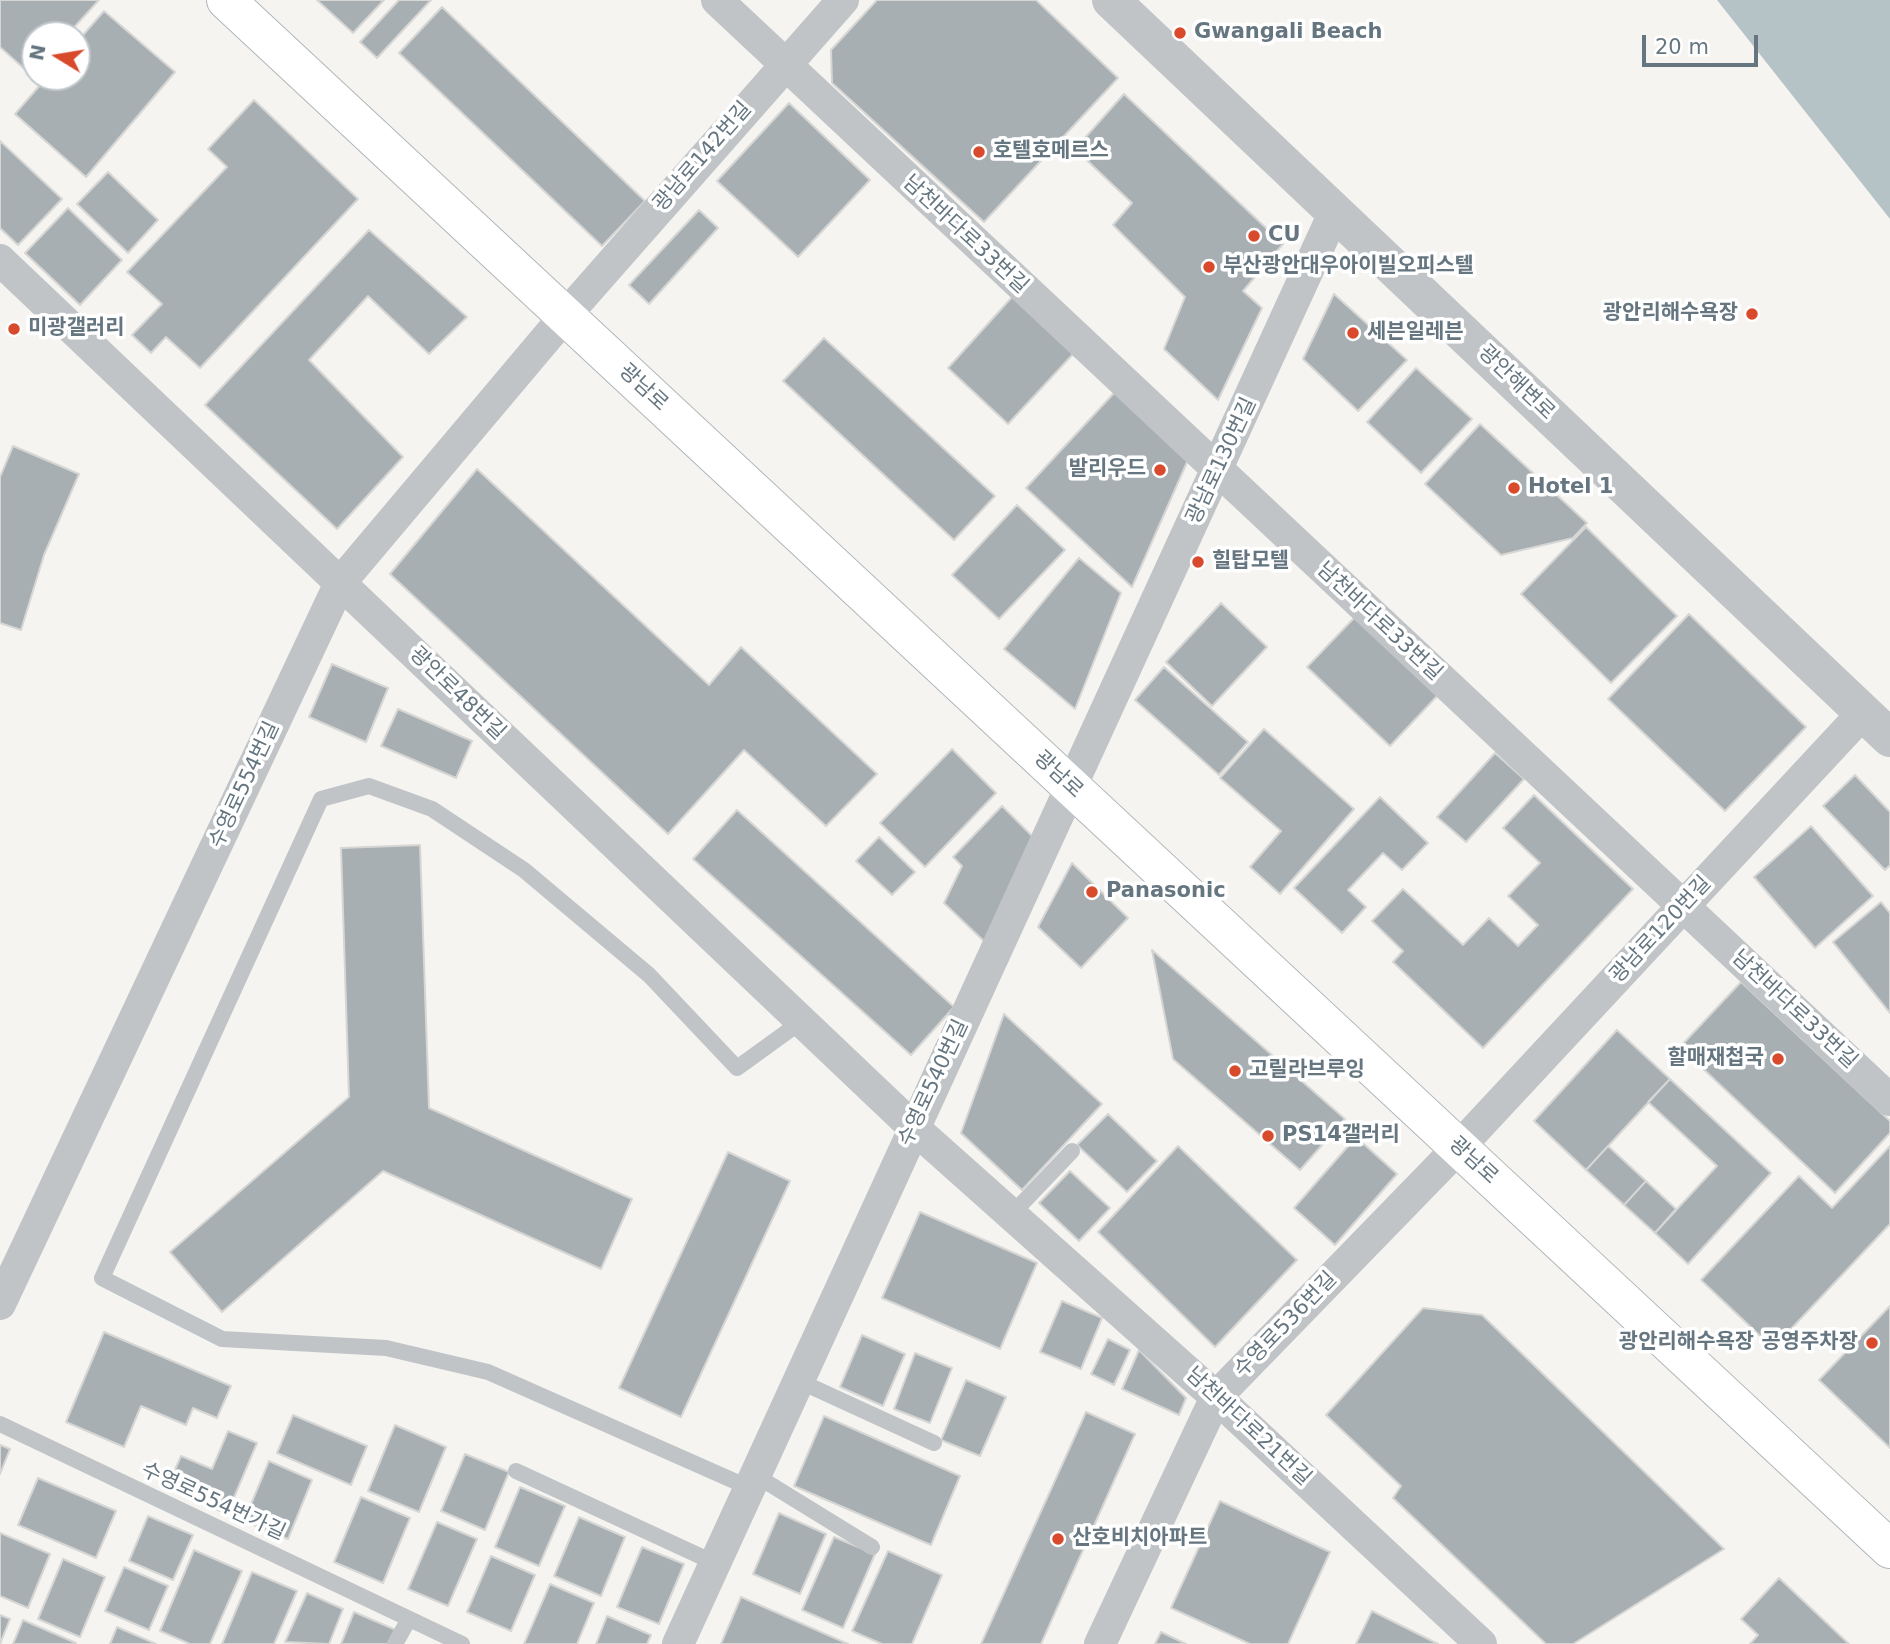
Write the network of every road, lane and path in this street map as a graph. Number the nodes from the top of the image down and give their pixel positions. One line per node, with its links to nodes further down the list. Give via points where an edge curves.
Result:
1 (226, 0): 8 (main road, 광남로)
2 (717, 0): 5 (street, 남천바다로33번길)
3 (843, 0): 5 (street, 광남로142번길)
4 (1111, 0): 6 (street, 광안해변로)
5 (784, 65): 8 (street, 광남로142번길); 9 (street, 남천바다로33번길)
6 (1335, 211): 9 (street, 광남로130번길); 11 (street, 광안해변로)
7 (0, 260): 10 (street, 광안로48번길)
8 (565, 316): 10 (street, 수영로554번길); 12 (main road, 광남로)
9 (1217, 471): 12 (street, 광남로130번길); 13 (street, 남천바다로33번길)
10 (340, 583): 14 (street, 광안로48번길); 20 (street, 수영로554번길)
11 (1877, 725): 13 (street, 광남로120번길)
12 (1070, 786): 16 (street, 수영로540번길); 17 (main road, 광남로)
13 (1684, 907): 15 (street, 남천바다로33번길); 17 (street, 광남로120번길)
14 (802, 1021): 16 (street, 광안로48번길); 26 (lane, via 737,1068 649,975 524,870 432,809 369,786 321,799 102,1278 222,1339 386,1348 488,1372)
15 (1890, 1100)
16 (914, 1128): 19 (street, 남천바다로21번길); 21 (street, 수영로540번길)
17 (1459, 1147): 22 (street, 수영로536번길); 28 (main road, 광남로)
18 (1072, 1151): 19 (lane)
19 (1010, 1216): 22 (street, 남천바다로21번길)
20 (0, 1304)
21 (799, 1381): 24 (lane); 26 (street, 수영로540번길)
22 (1216, 1397): 34 (street, 수영로536번길); 35 (street, 남천바다로21번길)
23 (0, 1424): 30 (lane, 수영로554번가길)
24 (934, 1443)
25 (516, 1471): 29 (lane)
26 (753, 1482): 27 (lane); 29 (street, 수영로540번길)
27 (872, 1547)
28 (1890, 1549)
29 (715, 1563): 33 (street, 수영로540번길)
30 (409, 1619): 31 (lane); 32 (lane, 수영로554번가길)
31 (395, 1644)
32 (462, 1644)
33 (678, 1644)
34 (1100, 1644)
35 (1480, 1644)

